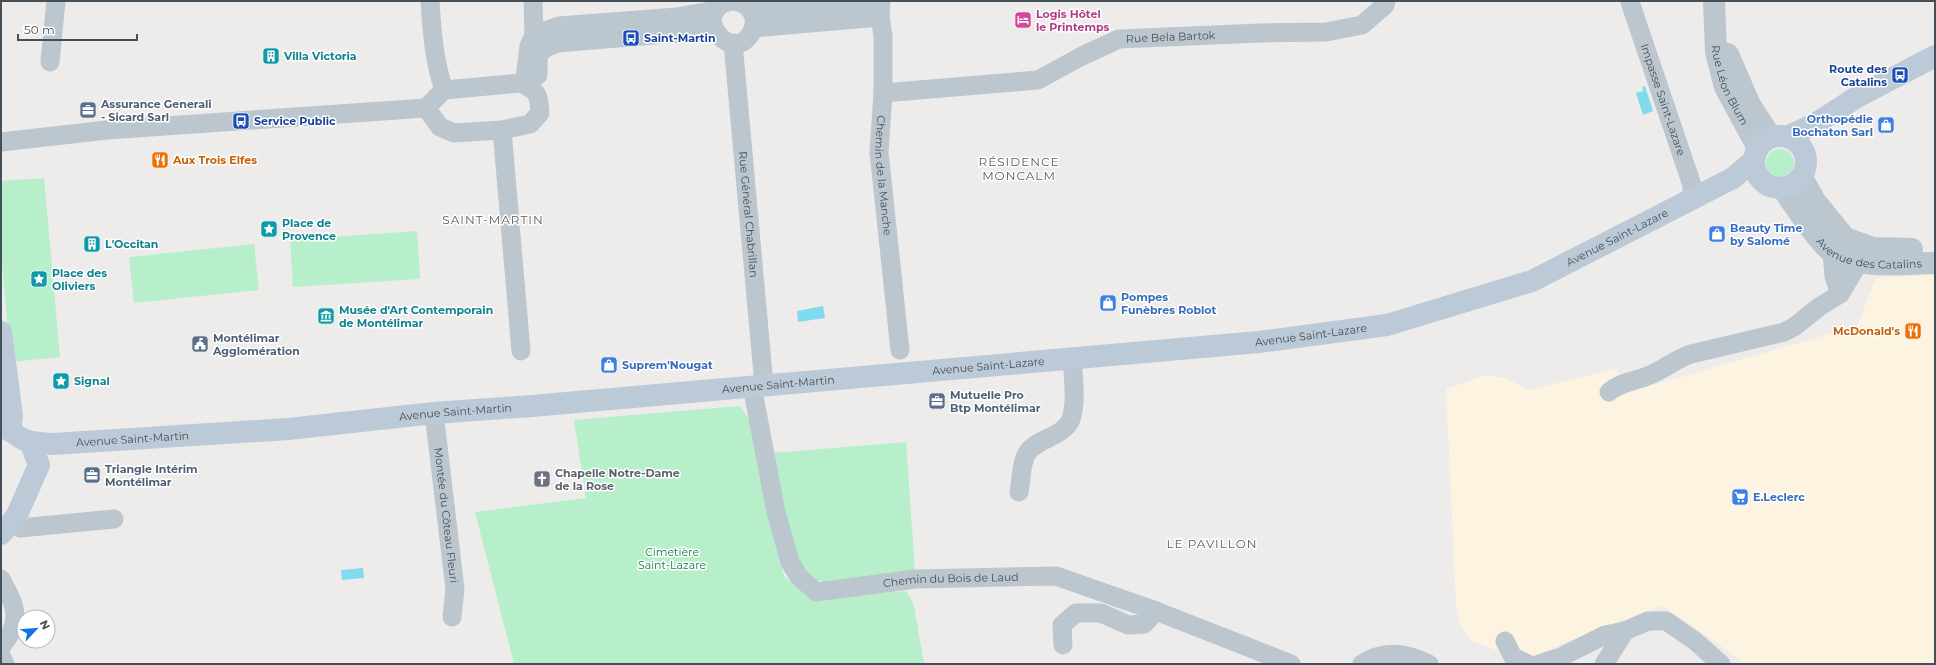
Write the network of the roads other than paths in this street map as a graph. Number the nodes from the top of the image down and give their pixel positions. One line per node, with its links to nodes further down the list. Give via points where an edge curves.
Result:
1 (56, 1): 14 (street)
2 (430, 1): 17 (street, via 434,56)
3 (533, 1): 11 (street)
4 (1386, 1): 18 (street, Rue Bela Bartok, via 1385,5 1362,25 1326,32 1118,39 1038,80)
5 (1630, 2): 28 (street, Impasse Saint-Lazare, via 1692,185)
6 (727, 4): 9 (street, via 744,4); 10 (street, via 712,24); 11 (street, via 677,17 559,26)
7 (878, 6): 9 (street); 18 (street, Chemin de la Manche, via 883,36)
8 (1715, 10): 25 (street, Rue Léon Blum)
9 (752, 19): 12 (street, via 750,35)
10 (714, 30): 12 (street, via 722,39); 19 (street, via 566,42 544,48 537,59)
11 (534, 35): 16 (street, via 529,46 525,79)
12 (733, 43): 39 (street, Rue Général Chabrillan)
13 (1935, 56): 25 (main road, Avenue Saint-Lazare, via 1857,97 1814,124)
14 (50, 62)
15 (1935, 71): 26 (main road, via 1865,108 1823,134 1813,145)
16 (521, 83): 17 (street); 19 (street, via 532,88)
17 (444, 90): 20 (street)
18 (883, 93): 35 (street, Chemin de la Manche, via 879,152)
19 (538, 95): 21 (street, via 540,113 530,124)
20 (426, 108): 21 (street, via 435,122 446,130 466,133); 23 (street)
21 (502, 130): 36 (street)
22 (1, 131): 23 (street)
23 (27, 138): 24 (street)
24 (1, 142)
25 (1768, 146): 26 (main road, via 1797,141 1803,149); 27 (main road, via 1759,178); 28 (main road, Avenue Saint-Lazare, via 1733,178)
26 (1804, 167): 27 (main road, via 1794,185); 29 (street, Avenue des Catalins, via 1815,201)
27 (1774, 186): 28 (main road, Avenue Saint-Lazare, via 1728,196); 29 (street, Avenue des Catalins, via 1824,244)
28 (1692, 198): 37 (main road, Avenue Saint-Lazare, via 1532,281 1387,325 1258,342)
29 (1839, 245): 30 (street, Avenue des Catalins); 31 (street, via 1854,250); 33 (street, via 1834,276)
30 (1935, 249)
31 (1857, 262): 32 (street, Avenue des Catalins); 33 (street)
32 (1935, 263)
33 (1840, 294): 40 (street, via 1784,332 1681,357 1651,375 1616,386)
34 (1, 332): 42 (main road, via 12,416)
35 (900, 350)
36 (521, 351)
37 (1072, 358): 38 (main road, Avenue Saint-Lazare); 46 (street, via 1073,407 1070,421 1032,448 1026,456)
38 (903, 372): 39 (main road, Avenue Saint-Martin)
39 (758, 386): 41 (main road, Avenue Saint-Martin); 50 (street, Chemin du Bois de Laud, via 776,512 790,562 799,577 816,592 916,579 1056,576)
40 (1609, 392)
41 (434, 413): 43 (main road, Avenue Saint-Martin, via 288,429); 51 (street, Montée du Côteau Fleuri, via 455,589)
42 (4, 429): 44 (main road)
43 (72, 443): 44 (main road, Avenue Saint-Martin); 45 (main road)
44 (31, 444): 45 (main road, via 39,465)
45 (34, 479): 48 (main road, via 16,517)
46 (1019, 492)
47 (114, 519): 48 (street)
48 (5, 529)
49 (1, 579): 55 (street, via 13,602 15,618 15,624)
50 (1156, 612): 54 (street, via 1144,624 1128,625 1102,613 1076,613 1062,625); 58 (street, Chemin du Bois de Laud)
51 (452, 617)
52 (1625, 632): 62 (street, via 1605,635 1561,658); 63 (street); 64 (street, via 1648,621 1666,620)
53 (1505, 641): 61 (street, via 1513,657)
54 (1063, 645)
55 (1, 648)
56 (1, 656): 57 (street)
57 (5, 664)
58 (1291, 664)
59 (1362, 664): 60 (street, via 1378,656 1398,653)
60 (1429, 664)
61 (1528, 664)
62 (1539, 664)
63 (1604, 664)
64 (1721, 664)

